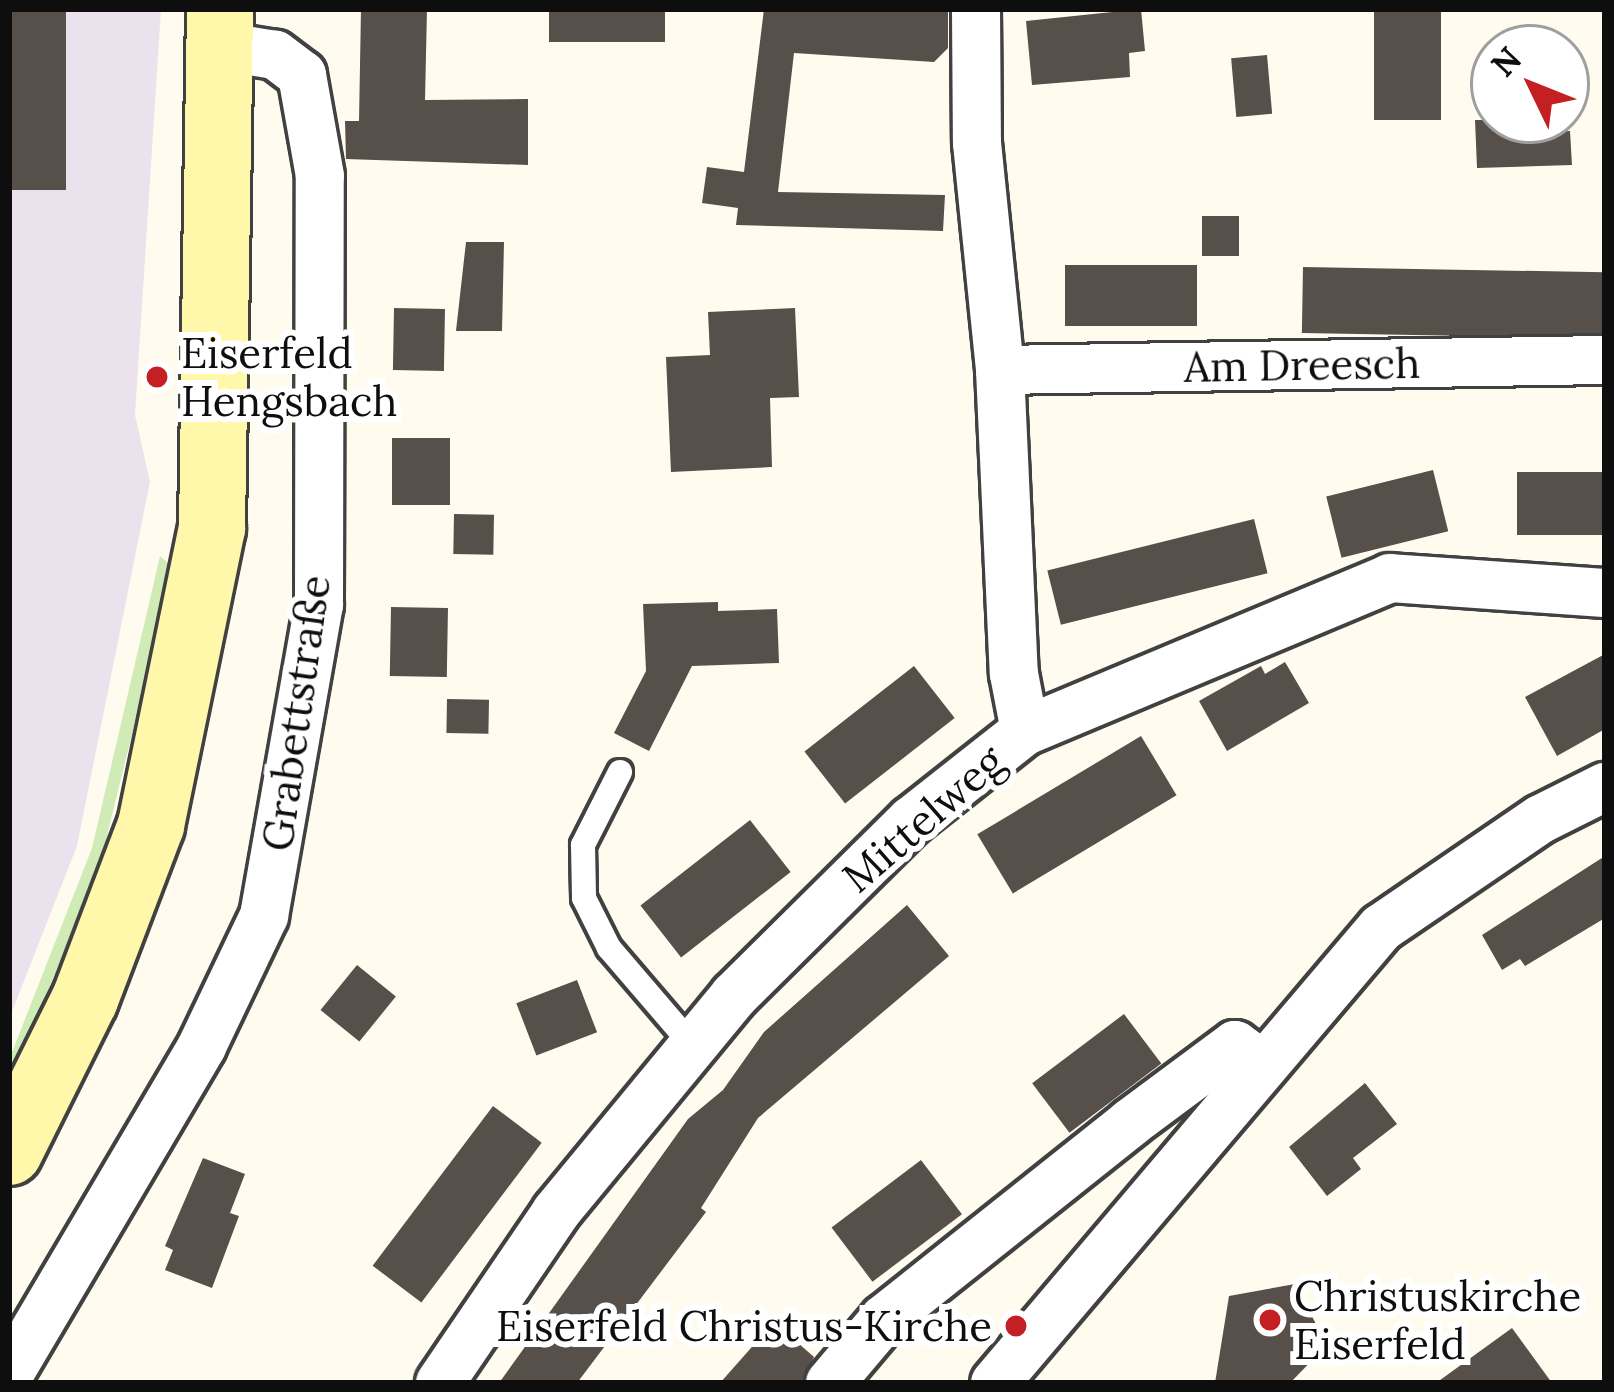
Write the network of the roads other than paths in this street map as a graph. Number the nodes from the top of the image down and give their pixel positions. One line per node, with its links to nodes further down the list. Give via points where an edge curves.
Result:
1 (976, 9): 4 (street, via 977,142)
2 (220, 27): 11 (main road, via 212,528 151,825 85,998); 12 (street, Grabettstraße, via 302,75 320,176 319,605 264,916 202,1046 68,1286)
3 (1605, 360): 4 (street, Am Dreesch)
4 (1000, 370): 6 (street, via 1014,674)
5 (1605, 593): 6 (street, Mittelweg, via 1390,578)
6 (1025, 731): 9 (street, Mittelweg, via 911,821)
7 (620, 772): 9 (lane, via 583,845 584,898 609,948)
8 (1605, 788): 10 (street, via 1540,819 1382,928)
9 (693, 1046): 13 (street, Mittelweg, via 556,1213)
10 (1260, 1063): 14 (street, via 1235,1045 1130,1123 884,1319); 15 (street)
11 (9, 1152)
12 (9, 1374)
13 (440, 1383)
14 (830, 1383)
15 (995, 1383)

